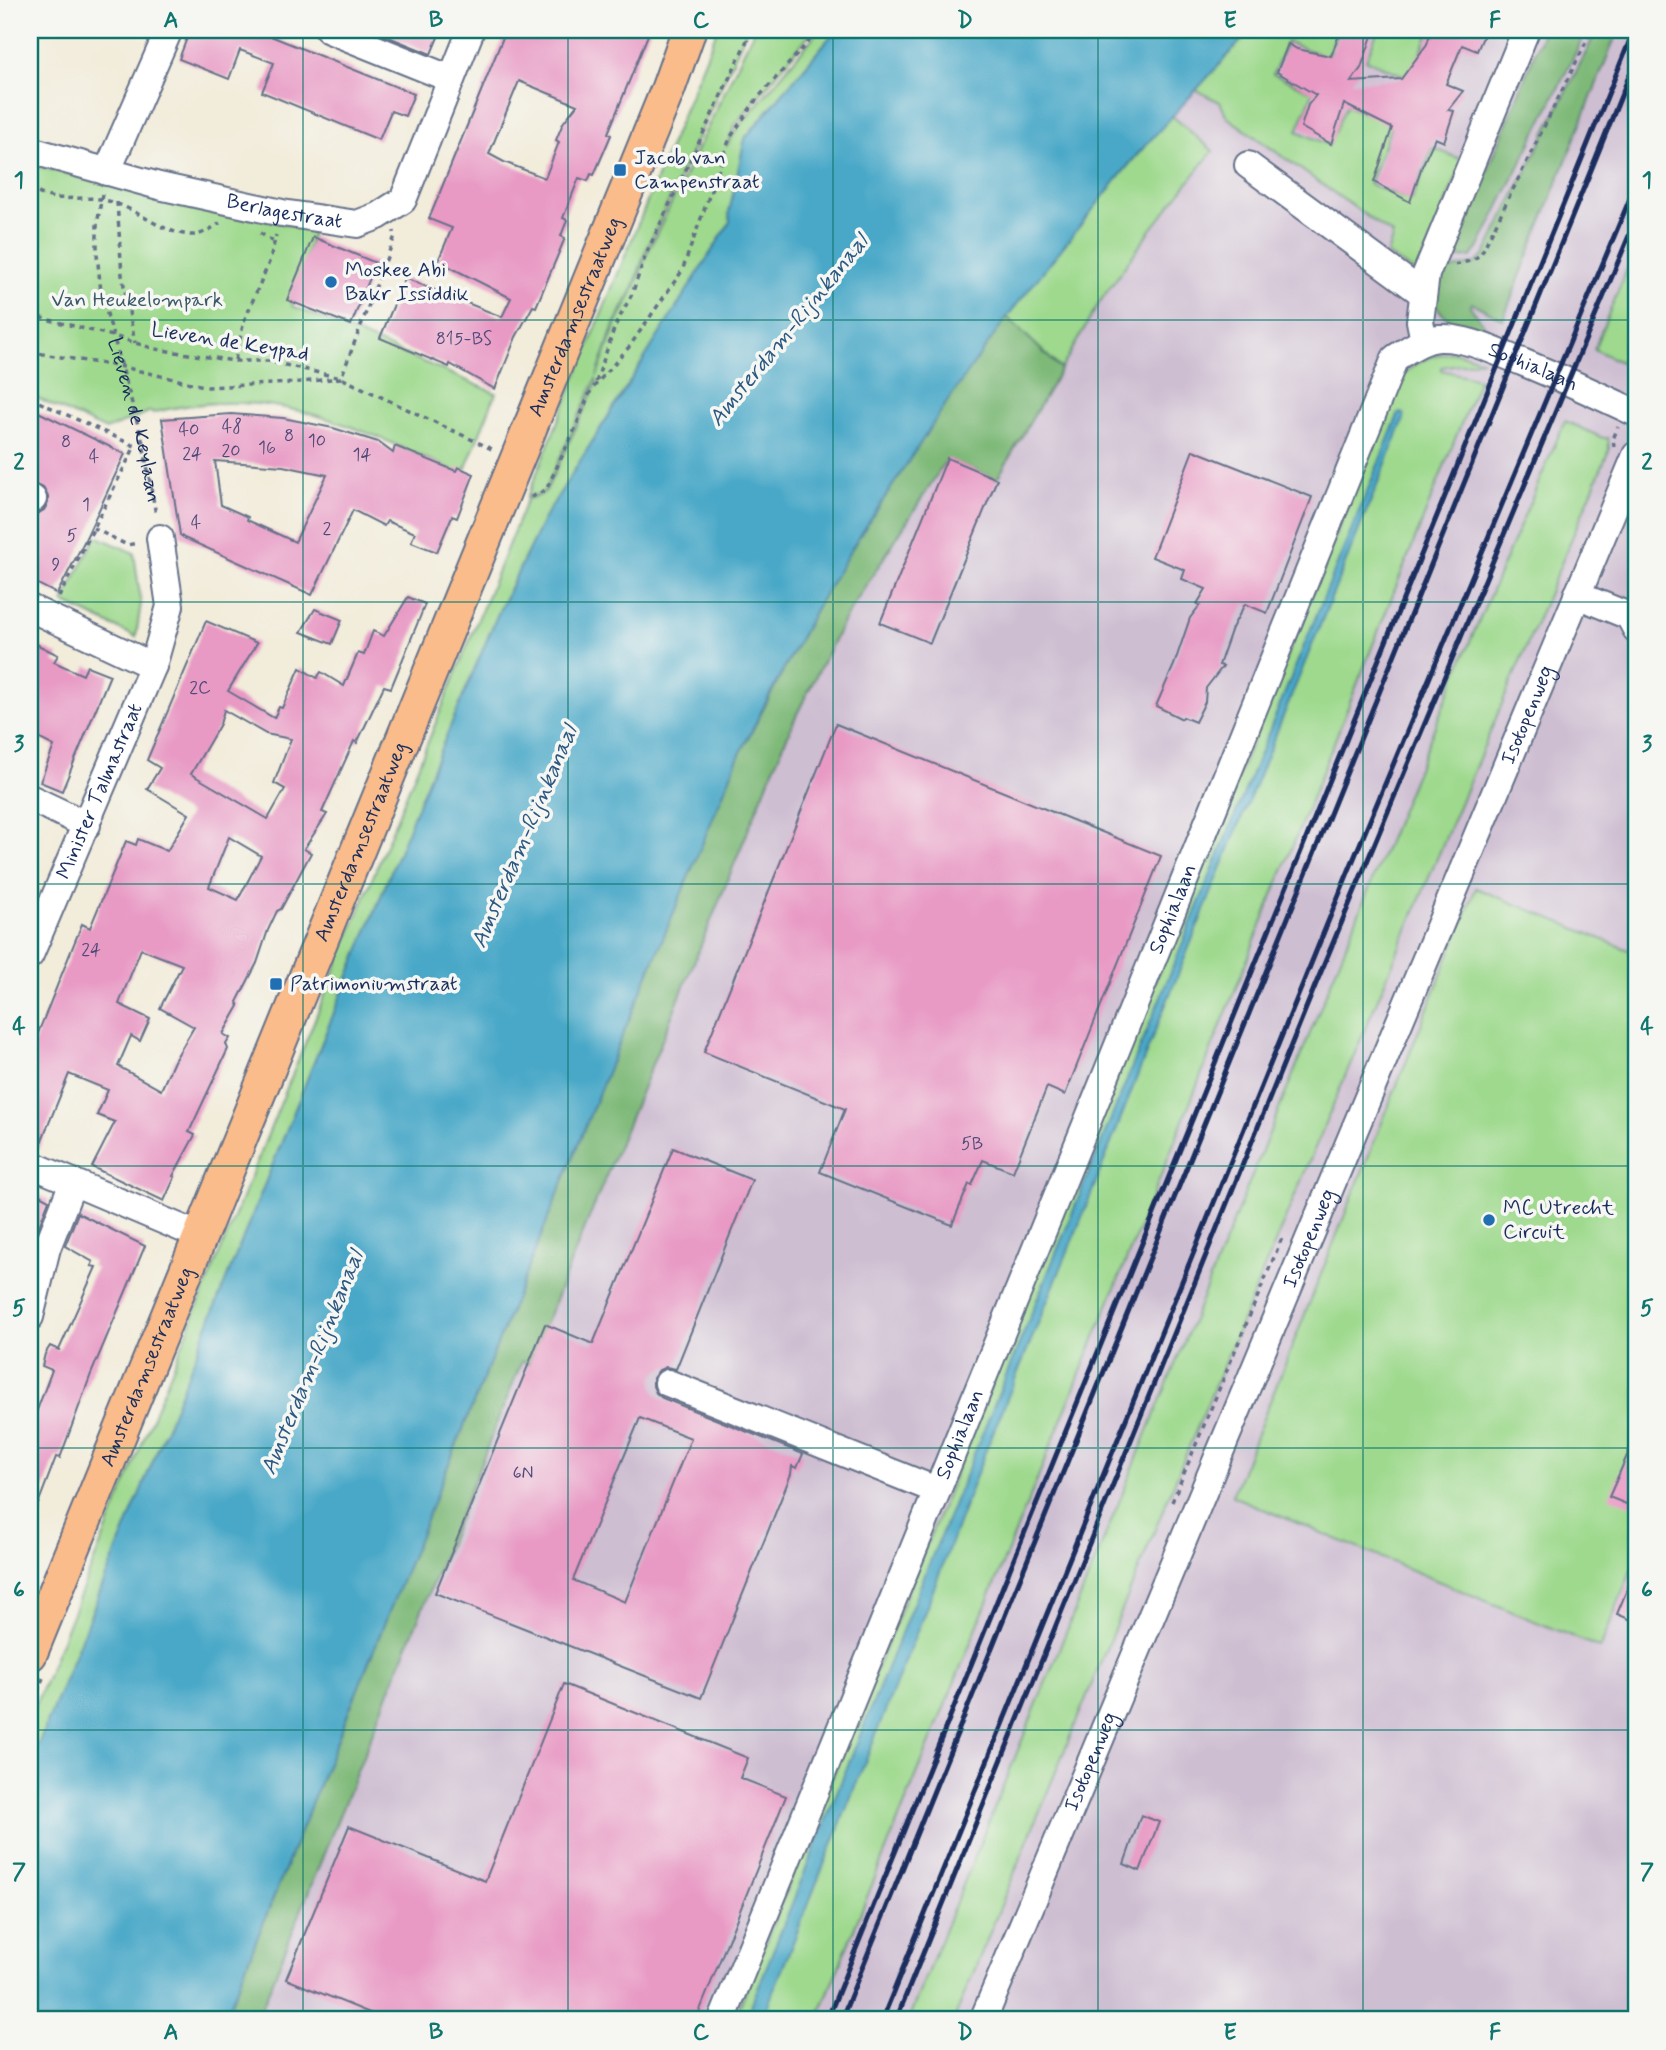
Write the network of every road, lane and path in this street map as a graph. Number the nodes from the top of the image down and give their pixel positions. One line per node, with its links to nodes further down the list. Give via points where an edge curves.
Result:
1 (169, 30): 12 (street)
2 (329, 30): 9 (street)
3 (471, 30): 9 (street, Berlagestraat)
4 (689, 30): 34 (main road, Amsterdamsestraatweg)
5 (751, 30): 30 (path, via 646,254)
6 (819, 30): 30 (path, via 756,100 730,138 682,271 629,347)
7 (1526, 30): 21 (street)
8 (1592, 30): 21 (path, via 1480,254)
9 (451, 79): 16 (street, Berlagestraat, via 403,200)
10 (30, 150): 12 (street, Berlagestraat)
11 (1248, 165): 21 (street)
12 (116, 174): 14 (path, Lieven de Keylaan); 15 (path); 17 (street, Berlagestraat)
13 (30, 187): 14 (path, via 54,198)
14 (102, 199): 15 (path); 23 (path, Lieven de Keylaan, via 97,225 100,292)
15 (117, 203): 18 (path, via 170,231 193,235); 25 (path, via 121,275)
16 (390, 209): 17 (street, Berlagestraat, via 357,225); 29 (path, via 395,236)
17 (282, 213): 20 (path)
18 (230, 223)
19 (257, 230): 20 (path)
20 (275, 243): 27 (path, via 244,321)
21 (1424, 283): 24 (street, via 1420,321)
22 (30, 315): 23 (path, Lieven de Keypad)
23 (113, 336): 25 (path, Lieven de Keypad); 28 (path, Lieven de Keylaan)
24 (1424, 341): 32 (street, Sophialaan, via 1448,339 1490,349); 50 (street, Sophialaan, via 1395,358)
25 (135, 343): 27 (path, Lieven de Keypad)
26 (30, 352): 28 (path)
27 (234, 361): 29 (path, Lieven de Keypad, via 268,361)
28 (123, 367): 29 (path, via 208,387); 37 (path, Lieven de Keylaan)
29 (341, 378): 34 (path, Lieven de Keypad)
30 (595, 384): 35 (path, via 546,490)
31 (30, 398): 36 (path, via 135,446)
32 (1636, 413)
33 (1636, 455): 38 (street, Isotopenweg)
34 (518, 459): 47 (main road, Amsterdamsestraatweg)
35 (524, 498)
36 (93, 528): 37 (path, via 127,545); 39 (path)
37 (160, 538): 41 (street, via 170,606)
38 (1577, 595): 40 (street); 53 (street, Isotopenweg)
39 (39, 613): 41 (street)
40 (1634, 620)
41 (153, 666): 43 (street, Minister Talmastraat)
42 (30, 798): 43 (street)
43 (87, 825): 44 (street, Minister Talmastraat)
44 (30, 955)
45 (30, 1164): 46 (street)
46 (73, 1182): 47 (street); 48 (street, via 47,1248)
47 (200, 1237): 51 (main road, Amsterdamsestraatweg)
48 (30, 1317)
49 (668, 1383): 50 (street, Sophialaan)
50 (936, 1490): 52 (street, Sophialaan)
51 (30, 1654)
52 (722, 2020)
53 (983, 2020)

